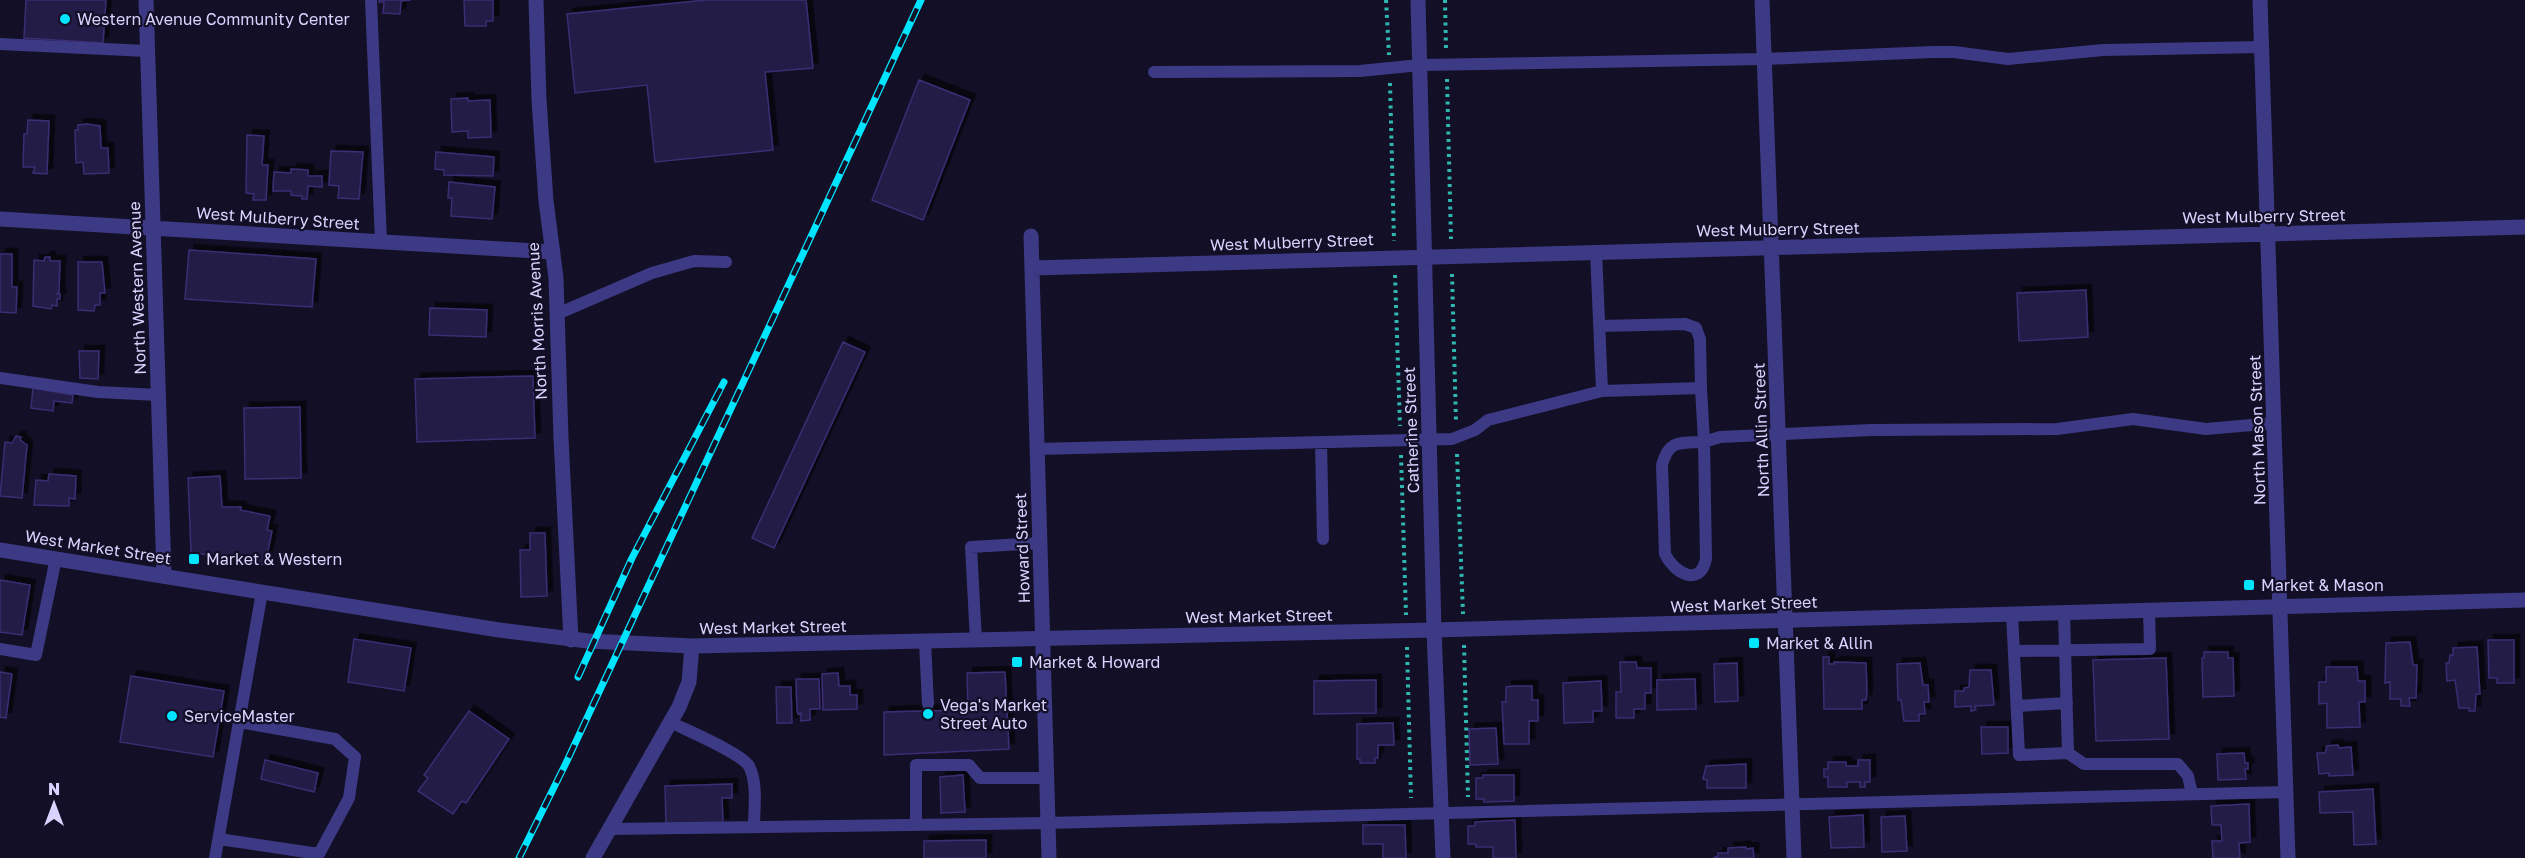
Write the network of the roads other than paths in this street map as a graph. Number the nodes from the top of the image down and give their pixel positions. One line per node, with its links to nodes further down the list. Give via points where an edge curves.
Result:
1 (146, 0): 9 (street, North Western Avenue)
2 (371, 0): 18 (lane)
3 (536, 0): 21 (street, North Morris Avenue, via 539,100)
4 (1418, 0): 11 (street, Catherine Street)
5 (1762, 0): 10 (street, North Allin Street)
6 (2260, 0): 8 (street, North Mason Street)
7 (0, 44): 9 (lane)
8 (2261, 47): 10 (lane, via 2103,50 2008,59 1933,52); 16 (street, North Mason Street)
9 (147, 51): 15 (street, North Western Avenue)
10 (1764, 59): 11 (lane); 19 (street, North Allin Street)
11 (1420, 66): 12 (lane, via 1360,71); 22 (street, Catherine Street)
12 (1154, 72)
13 (0, 219): 15 (street, West Mulberry Street)
14 (2525, 227): 16 (street, West Mulberry Street)
15 (153, 228): 18 (street, West Mulberry Street); 30 (street, North Western Avenue)
16 (2268, 234): 19 (street, West Mulberry Street); 31 (street, North Mason Street)
17 (1031, 237): 24 (street, Howard Street)
18 (381, 242): 21 (street, West Mulberry Street)
19 (1771, 247): 20 (street, West Mulberry Street); 32 (street, North Allin Street)
20 (1596, 251): 22 (street, West Mulberry Street); 26 (lane)
21 (553, 252): 25 (street, North Morris Avenue)
22 (1424, 256): 24 (street, West Mulberry Street); 33 (street, Catherine Street)
23 (726, 262): 25 (lane, via 694,261 652,273)
24 (1032, 268): 36 (street, Howard Street)
25 (557, 314): 51 (street, North Morris Avenue)
26 (1600, 326): 28 (lane, via 1685,324 1696,328 1700,339); 29 (lane)
27 (0, 378): 30 (lane, via 98,392)
28 (1701, 388): 29 (lane); 35 (lane)
29 (1602, 391): 33 (lane, via 1488,420 1456,438)
30 (158, 395): 41 (street, North Western Avenue)
31 (2275, 423): 32 (lane, via 2206,429 2133,420 2058,429); 44 (street, North Mason Street)
32 (1779, 433): 35 (lane, via 1720,437); 48 (street, North Allin Street)
33 (1429, 440): 34 (lane); 49 (street, Catherine Street)
34 (1321, 442): 36 (lane); 37 (lane)
35 (1704, 442): 35 (lane, via 1706,559 1698,574 1680,574 1665,554 1662,465 1665,451 1676,443)
36 (1036, 449): 38 (street, Howard Street)
37 (1323, 539)
38 (1040, 543): 50 (street, Howard Street); 52 (lane, via 971,547)
39 (0, 550): 40 (street, West Market Street)
40 (56, 558): 41 (street, West Market Street); 55 (lane, via 36,655)
41 (164, 575): 42 (street, West Market Street)
42 (262, 592): 51 (street, West Market Street); 61 (lane)
43 (2525, 600): 44 (street, West Market Street)
44 (2281, 606): 45 (street, West Market Street); 65 (street, North Mason Street)
45 (2149, 610): 47 (street, West Market Street); 57 (lane, via 2150,648)
46 (2012, 614): 47 (street, West Market Street); 48 (street, West Market Street); 56 (lane)
47 (2064, 614): 57 (lane)
48 (1784, 621): 49 (street, West Market Street); 67 (street, North Allin Street)
49 (1434, 630): 50 (street, West Market Street); 68 (street, Catherine Street)
50 (1043, 639): 52 (street, West Market Street); 64 (street, Howard Street)
51 (571, 640): 54 (street, West Market Street)
52 (976, 641): 53 (street, West Market Street)
53 (925, 642): 54 (street, West Market Street); 58 (lane)
54 (692, 646): 62 (street, via 689,682)
55 (0, 649)
56 (2014, 651): 57 (lane); 60 (lane)
57 (2065, 651): 59 (lane)
58 (928, 704)
59 (2067, 704): 60 (lane); 63 (lane)
60 (2017, 706): 63 (lane, via 2019,755)
61 (239, 722): 73 (lane); 73 (lane, via 335,739 355,757 351,789 319,854)
62 (670, 722): 71 (lane, via 748,764 754,782); 72 (street)
63 (2068, 753): 66 (lane, via 2084,764 2178,764 2188,776)
64 (1045, 778): 69 (street, Howard Street); 70 (lane, via 980,778 969,765 916,765)
65 (2286, 792): 66 (lane); 79 (street, North Mason Street)
66 (2192, 794): 67 (lane)
67 (1792, 804): 68 (lane); 78 (street, North Allin Street)
68 (1441, 813): 69 (lane); 77 (street, Catherine Street)
69 (1047, 823): 70 (lane); 76 (street, Howard Street)
70 (916, 825): 71 (lane)
71 (754, 827): 72 (lane)
72 (609, 830): 75 (street)
73 (219, 839): 74 (lane)
74 (215, 858)
75 (593, 858)
76 (1049, 858)
77 (1443, 858)
78 (1794, 858)
79 (2288, 858)

